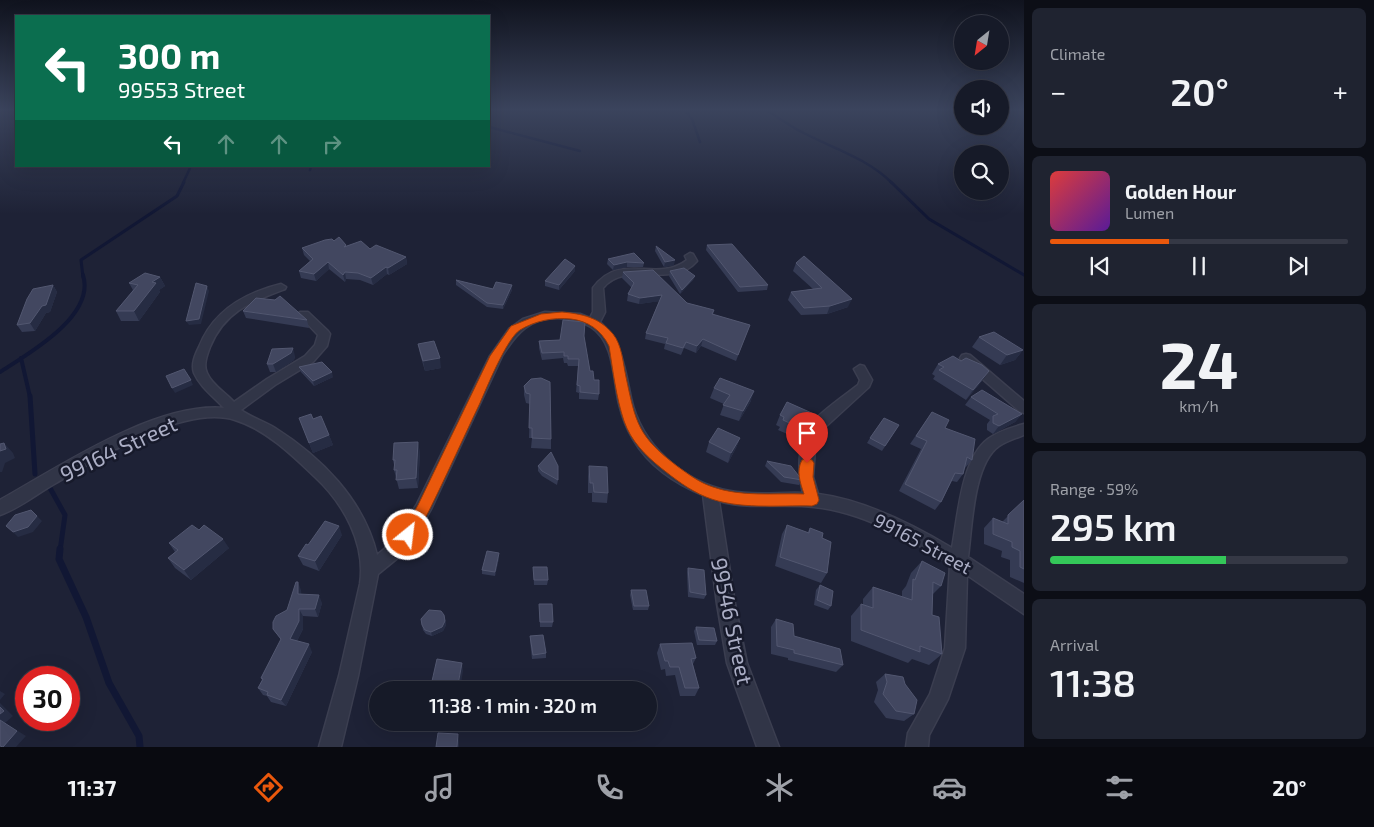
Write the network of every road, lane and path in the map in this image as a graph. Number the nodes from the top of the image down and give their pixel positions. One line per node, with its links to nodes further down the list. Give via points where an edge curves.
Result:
1 (690, 256): 4 (street, via 692,261 684,269 628,271 607,278 598,288 599,312)
2 (281, 287): 8 (street, via 238,304 220,319 209,334 200,371)
3 (304, 314): 8 (street, via 324,334 318,351)
4 (594, 322): 10 (street, 99165 Street, via 609,336 614,346 626,407 641,441 666,466); 14 (street, via 577,316 553,315 515,328 496,356 408,535 399,547)
5 (966, 358): 7 (street)
6 (860, 369): 11 (street, via 866,380 864,387 815,428 808,449 806,477)
7 (1024, 408)
8 (234, 411): 12 (street, 99164 Street, via 202,412 161,424); 14 (street, 99164 Street, via 271,432 324,476 356,521 365,542)
9 (1024, 429): 13 (street, via 993,442 980,461 970,481)
10 (710, 492): 11 (street, 99165 Street, via 740,499); 17 (street, 99546 Street, via 737,663)
11 (812, 500): 13 (street, 99165 Street, via 864,512 890,522)
12 (0, 508)
13 (959, 558): 15 (street, 99165 Street); 18 (street, via 955,648 938,700 919,733)
14 (370, 570): 16 (street, 99164 Street, via 347,691)
15 (1024, 604)
16 (330, 747)
17 (768, 747)
18 (917, 747)

